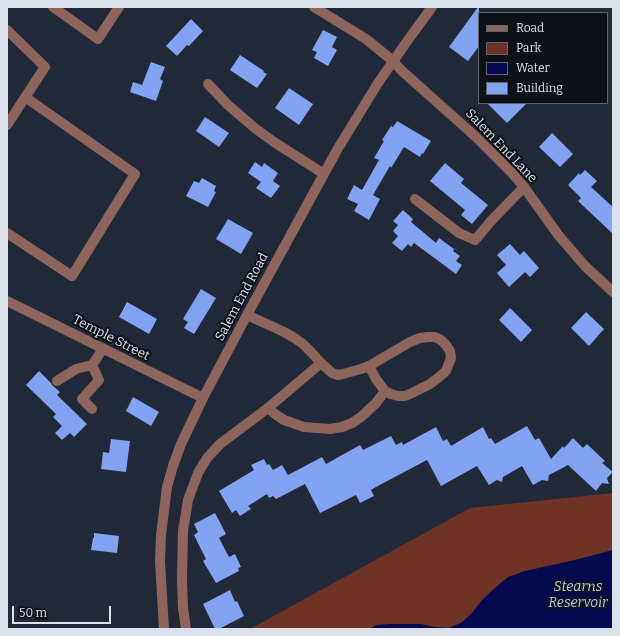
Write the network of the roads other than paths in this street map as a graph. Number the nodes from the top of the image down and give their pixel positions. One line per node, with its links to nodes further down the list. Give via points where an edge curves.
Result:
1 (53, 7): 2 (street, via 98,39)
2 (119, 7)
3 (314, 7): 6 (street, Salem End Lane, via 366,39)
4 (432, 7): 6 (street, Salem End Road)
5 (7, 30): 8 (street, via 45,67)
6 (393, 61): 10 (street, Salem End Road); 11 (street, Salem End Lane, via 481,141)
7 (208, 84): 10 (street, via 228,105 274,142)
8 (25, 97): 9 (street); 13 (street, via 135,174 72,276)
9 (7, 125)
10 (324, 174): 16 (street, Salem End Road)
11 (524, 187): 12 (street, via 476,240 459,233); 14 (street, Salem End Lane, via 558,236)
12 (414, 199)
13 (7, 234)
14 (613, 292)
15 (8, 304): 17 (street, Temple Street)
16 (247, 315): 18 (street, via 294,337); 23 (street, Salem End Road)
17 (103, 349): 19 (street); 23 (street, Temple Street)
18 (321, 363): 20 (street, via 338,375); 24 (street)
19 (92, 365): 21 (street, via 76,369); 25 (street, via 99,380 82,399)
20 (369, 366): 22 (street); 22 (street, via 400,347 428,336 441,340 450,351 451,358 446,371 430,384 405,396)
21 (57, 381)
22 (385, 391): 24 (street, via 361,417 336,428 304,427 284,420)
23 (203, 398): 26 (street, Salem End Road, via 181,444 167,487 160,535)
24 (268, 408): 27 (street, via 213,451 193,484 185,516 182,548 182,592)
25 (92, 409)
26 (164, 629)
27 (186, 629)

